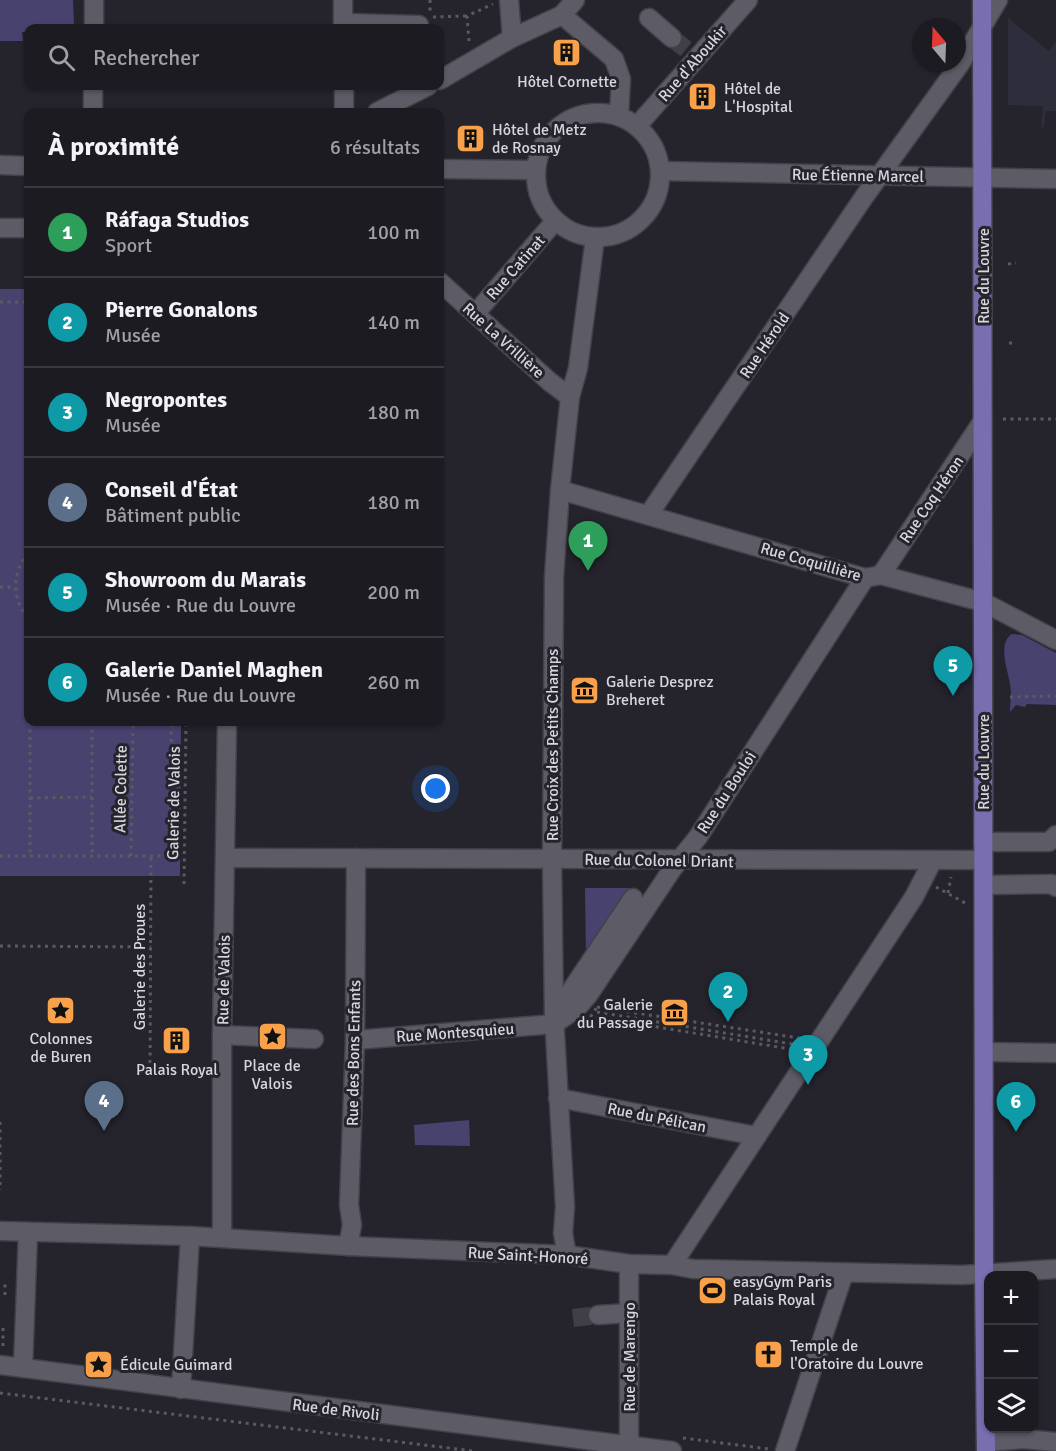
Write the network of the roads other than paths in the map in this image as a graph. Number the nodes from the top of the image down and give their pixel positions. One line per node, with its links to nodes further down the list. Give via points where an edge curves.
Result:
1 (94, 0): 10 (street)
2 (343, 0): 11 (street)
3 (504, 0): 13 (street)
4 (575, 0): 8 (street)
5 (747, 0): 23 (street, Rue d'Aboukir, via 692,54)
6 (982, 0): 12 (main road, Rue du Louvre)
7 (999, 0): 12 (street, Rue Hérold)
8 (562, 15): 13 (street); 22 (street, via 614,59 621,79)
9 (650, 18): 14 (street)
10 (94, 24)
11 (343, 24)
12 (982, 30): 29 (street, Rue Hérold); 30 (main road, Rue du Louvre)
13 (512, 38): 15 (street)
14 (672, 38)
15 (444, 78)
16 (93, 90): 19 (street)
17 (344, 90): 20 (street)
18 (420, 90): 21 (street)
19 (93, 108)
20 (344, 108)
21 (385, 108)
22 (619, 116): 23 (street); 27 (street, via 596,112 578,115 560,125 545,141)
23 (637, 126): 28 (street, via 654,148)
24 (0, 165): 25 (street)
25 (24, 166)
26 (444, 169): 27 (street)
27 (535, 170): 32 (street, via 540,201)
28 (660, 171): 29 (street, Rue Étienne Marcel); 35 (street, via 658,190 647,214 622,233)
29 (878, 176): 30 (street, Rue Étienne Marcel); 41 (street, Rue Hérold)
30 (983, 177): 31 (street, Rue Étienne Marcel); 39 (main road, Rue du Louvre)
31 (1056, 179)
32 (555, 221): 35 (street, via 576,234); 37 (street, Rue Catinat)
33 (0, 228): 34 (street)
34 (24, 228)
35 (595, 238): 38 (street, Rue Croix des Petits Champs, via 578,368)
36 (444, 286): 37 (street, Rue La Vrillière)
37 (475, 314): 38 (street, Rue La Vrillière)
38 (570, 397): 40 (street, Rue Croix des Petits Champs)
39 (982, 422): 42 (street, Rue Coq Héron); 43 (main road, Rue du Louvre)
40 (560, 490): 41 (street, Rue Coquillière); 50 (street, Rue Croix des Petits Champs, via 554,577)
41 (649, 514): 42 (street, Rue Coquillière)
42 (873, 577): 43 (street, Rue Coquillière); 51 (street, Rue du Bouloi)
43 (983, 602): 44 (street, Rue Coquillière); 47 (main road, Rue du Louvre)
44 (1056, 640)
45 (227, 726): 48 (street, Rue de Valois)
46 (1052, 838): 47 (street, Rue du Colonel Driant)
47 (983, 851): 52 (street, Rue du Colonel Driant); 53 (main road, Rue du Louvre)
48 (226, 858): 49 (street, Rue du Colonel Driant); 58 (street, Rue de Valois)
49 (356, 858): 50 (street, Rue du Colonel Driant); 60 (street, Rue des Bons Enfants)
50 (552, 859): 51 (street, Rue du Colonel Driant); 57 (street, Rue Croix des Petits Champs)
51 (674, 860): 52 (street, Rue du Colonel Driant); 56 (street); 57 (street, Rue du Bouloi, via 673,868 589,994 576,1009)
52 (933, 860): 64 (street, via 915,897)
53 (984, 885): 54 (street); 61 (main road, Rue du Louvre)
54 (1054, 885)
55 (633, 898): 57 (street)
56 (610, 948)
57 (554, 1020): 60 (street, Rue Montesquieu); 63 (street, Rue Croix des Petits Champs)
58 (222, 1035): 59 (street); 68 (street, Rue de Valois)
59 (314, 1039)
60 (355, 1040): 69 (street, Rue des Bons Enfants, via 349,1205 352,1225)
61 (985, 1052): 62 (street); 74 (main road, Rue du Louvre)
62 (1056, 1053)
63 (558, 1098): 64 (street, Rue du Pélican); 70 (street, Rue Croix des Petits Champs)
64 (756, 1136): 72 (street)
65 (0, 1231): 66 (street, Rue Saint-Honoré)
66 (28, 1232): 67 (street, Rue Saint-Honoré); 82 (street)
67 (190, 1236): 68 (street, Rue Saint-Honoré); 83 (street)
68 (222, 1238): 69 (street, Rue Saint-Honoré)
69 (348, 1246): 70 (street, Rue Saint-Honoré)
70 (567, 1255): 71 (street, Rue Saint-Honoré)
71 (629, 1264): 72 (street, Rue Saint-Honoré); 78 (street, Rue de Marengo)
72 (672, 1265): 76 (street, Rue Saint-Honoré, via 693,1269)
73 (1056, 1269): 75 (street, Rue Saint-Honoré)
74 (984, 1271)
75 (1027, 1271)
76 (844, 1273): 77 (street, Rue Saint-Honoré); 88 (street)
77 (984, 1274)
78 (629, 1313): 79 (street); 87 (street, Rue de Marengo)
79 (598, 1315)
80 (985, 1325): 86 (main road, Rue du Louvre)
81 (0, 1365): 82 (street, Rue de Rivoli)
82 (23, 1368): 83 (street, Rue de Rivoli)
83 (181, 1389): 87 (street, Rue de Rivoli)
84 (1056, 1442): 86 (street, via 1023,1439)
85 (677, 1445): 87 (street, Rue de Rivoli)
86 (986, 1447)
87 (629, 1448)
88 (777, 1450)

